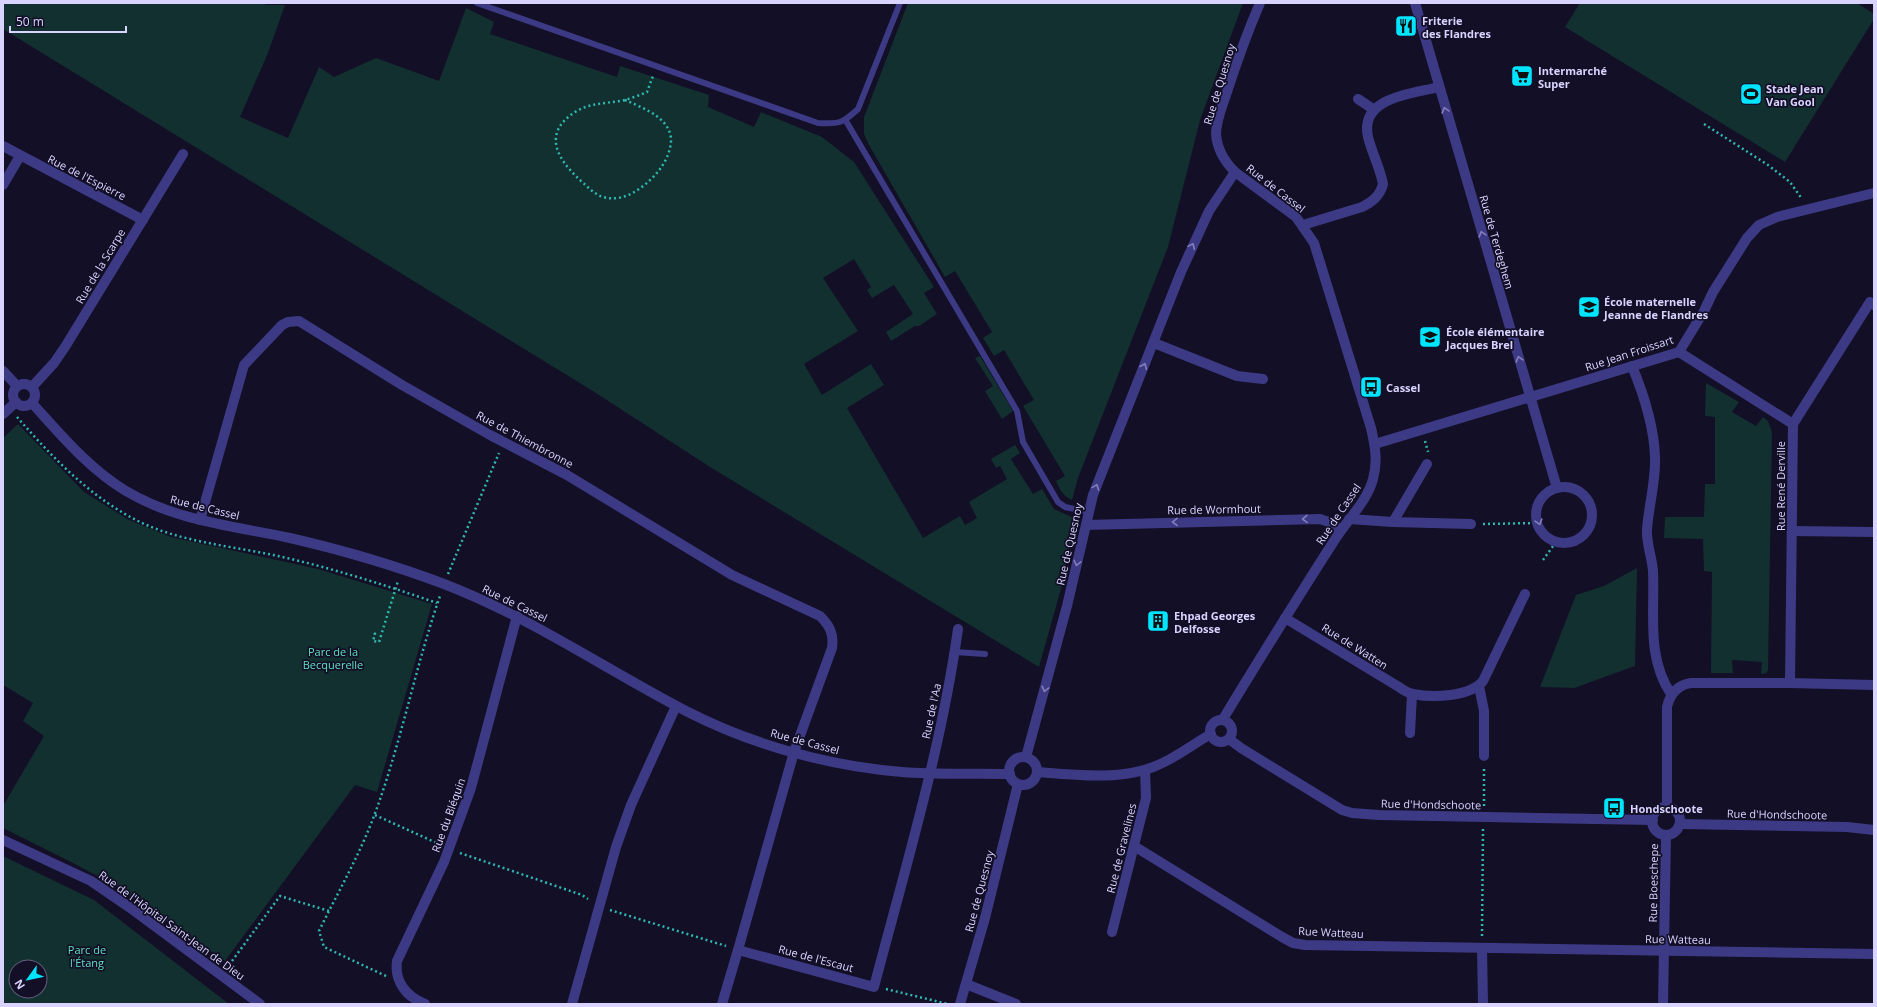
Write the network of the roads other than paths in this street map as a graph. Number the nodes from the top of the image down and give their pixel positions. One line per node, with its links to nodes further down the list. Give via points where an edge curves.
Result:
1 (477, 3): 8 (lane, via 818,123 834,124)
2 (900, 3): 8 (lane, via 858,109)
3 (1260, 3): 12 (street, Rue de Quesnoy, via 1243,44 1216,127 1221,153)
4 (1415, 3): 5 (street, Rue de Terdeghem)
5 (1439, 87): 7 (street, via 1387,100); 25 (street, Rue de Terdeghem, one-way to 5)
6 (1358, 99): 7 (street)
7 (1373, 109): 16 (street, via 1367,127 1381,177 1381,191 1371,203 1362,207)
8 (846, 121): 33 (lane, via 1017,411 1023,442 1058,502 1065,507)
9 (3, 146): 11 (street, Rue de l'Espierre)
10 (183, 154): 15 (street, Rue de la Scarpe)
11 (20, 156): 13 (street); 15 (street, Rue de l'Espierre)
12 (1235, 172): 16 (street, Rue de Cassel, via 1287,209); 18 (street, Rue de Quesnoy, one-way to 12, via 1201,227)
13 (3, 185)
14 (1874, 193): 19 (street, Rue Jean Froissart, via 1777,216 1760,225 1747,238 1712,292 1704,311)
15 (143, 220): 24 (street, Rue de la Scarpe, via 60,355)
16 (1303, 225): 30 (street, Rue de Cassel, via 1314,243)
17 (1873, 301): 29 (street)
18 (1154, 343): 22 (street, via 1237,376); 33 (street, Rue de Quesnoy, one-way to 18, via 1101,474)
19 (1679, 352): 20 (street, Rue Jean Froissart); 29 (street)
20 (1632, 366): 25 (street, Rue Jean Froissart); 52 (street, via 1643,393 1654,440 1656,470 1647,530 1653,569 1653,645 1661,676)
21 (3, 371): 23 (street)
22 (1263, 379)
23 (17, 386): 24 (street, via 23,383); 26 (street, via 13,395)
24 (32, 387): 27 (street, via 36,394)
25 (1530, 396): 30 (street, Rue Jean Froissart); 32 (street, Rue de Terdeghem)
26 (16, 402): 27 (street, via 23,406); 28 (street)
27 (32, 403): 35 (street, Rue de Cassel, via 83,457 114,484 168,511)
28 (3, 414)
29 (1793, 424): 40 (street, Rue René Derville)
30 (1375, 444): 34 (street, Rue de Cassel, via 1373,480)
31 (1427, 464): 36 (street)
32 (1557, 488): 32 (street, one-way to 32, via 1549,492 1538,506 1538,524 1548,538 1556,542 1570,542 1583,537 1589,530 1592,516 1589,502 1575,490)
33 (1089, 512): 38 (street, Rue de Quesnoy)
34 (1349, 519): 36 (street); 39 (street, Rue de Cassel)
35 (200, 520): 43 (street, Rue de Cassel, via 313,544 402,569 444,584); 58 (street, Rue de Thiembronne, via 244,365 288,322 294,320 305,324 402,385 567,476 732,575 812,612 825,621 833,634 832,648)
36 (1393, 522): 37 (street)
37 (1471, 524)
38 (1086, 525): 39 (street, Rue de Wormhout, one-way to 38, via 1320,519); 60 (street, Rue de Quesnoy, one-way to 60)
39 (1341, 530): 44 (street, Rue de Cassel)
40 (1792, 530): 41 (street); 48 (street, Rue René Derville)
41 (1874, 532)
42 (1525, 594): 50 (street)
43 (517, 616): 53 (street, Rue de Cassel); 80 (street, Rue du Bléquin, via 476,772 449,848 397,961 399,982 408,994)
44 (1285, 618): 51 (street, Rue de Watten); 54 (street, Rue de Cassel)
45 (958, 629): 46 (street, Rue de l'Aa)
46 (954, 652): 47 (lane); 63 (street, Rue de l'Aa)
47 (985, 654)
48 (1790, 683): 49 (street); 52 (street, via 1691,683 1681,686)
49 (1874, 685)
50 (1479, 686): 51 (street, Rue de Watten, via 1473,690 1452,694); 59 (street, via 1484,711)
51 (1412, 694): 55 (street)
52 (1671, 694): 66 (street, via 1667,707)
53 (676, 706): 58 (street, Rue de Cassel, via 735,732); 81 (street, via 626,817)
54 (1222, 719): 56 (street, Rue de Cassel, via 1213,724); 57 (street, via 1232,725)
55 (1410, 733)
56 (1211, 734): 57 (street, via 1218,742); 61 (street, Rue de Cassel, via 1171,759)
57 (1229, 739): 67 (street, Rue d'Hondschoote, via 1342,810 1365,815)
58 (794, 752): 63 (street, Rue de Cassel, via 866,768); 75 (street)
59 (1484, 756)
60 (1026, 757): 62 (street, via 1034,761); 64 (street, via 1014,761)
61 (1145, 770): 62 (street, Rue de Cassel, via 1112,774); 72 (street, Rue de Gravelines, via 1146,794)
62 (1037, 772): 65 (street, via 1031,783)
63 (930, 774): 64 (street, Rue de Cassel); 75 (street, Rue de l'Escaut, via 874,987)
64 (1010, 774): 65 (street)
65 (1018, 784): 78 (street, Rue de Quesnoy)
66 (1667, 808): 67 (street, via 1658,810); 68 (street, via 1676,812)
67 (1653, 820): 70 (street, via 1657,830)
68 (1680, 824): 69 (street, Rue d'Hondschoote, via 1847,827); 70 (street, via 1675,832)
69 (1874, 830)
70 (1666, 835): 76 (street, Rue Boeschepe)
71 (3, 840): 79 (street, Rue de l'Hôpital Saint-Jean de Dieu, via 91,881)
72 (1134, 846): 73 (street, Rue de Gravelines); 74 (street, Rue Watteau, via 1293,943 1323,946)
73 (1112, 932)
74 (1482, 948): 76 (street, Rue Watteau); 85 (street)
75 (738, 950): 82 (street)
76 (1663, 950): 77 (street, Rue Watteau); 86 (street, Rue Boeschepe)
77 (1874, 954)
78 (966, 984): 83 (street, Rue de Quesnoy); 84 (street)
79 (260, 1004)
80 (425, 1004)
81 (572, 1004)
82 (722, 1004)
83 (960, 1004)
84 (1016, 1004)
85 (1483, 1004)
86 (1663, 1004)

